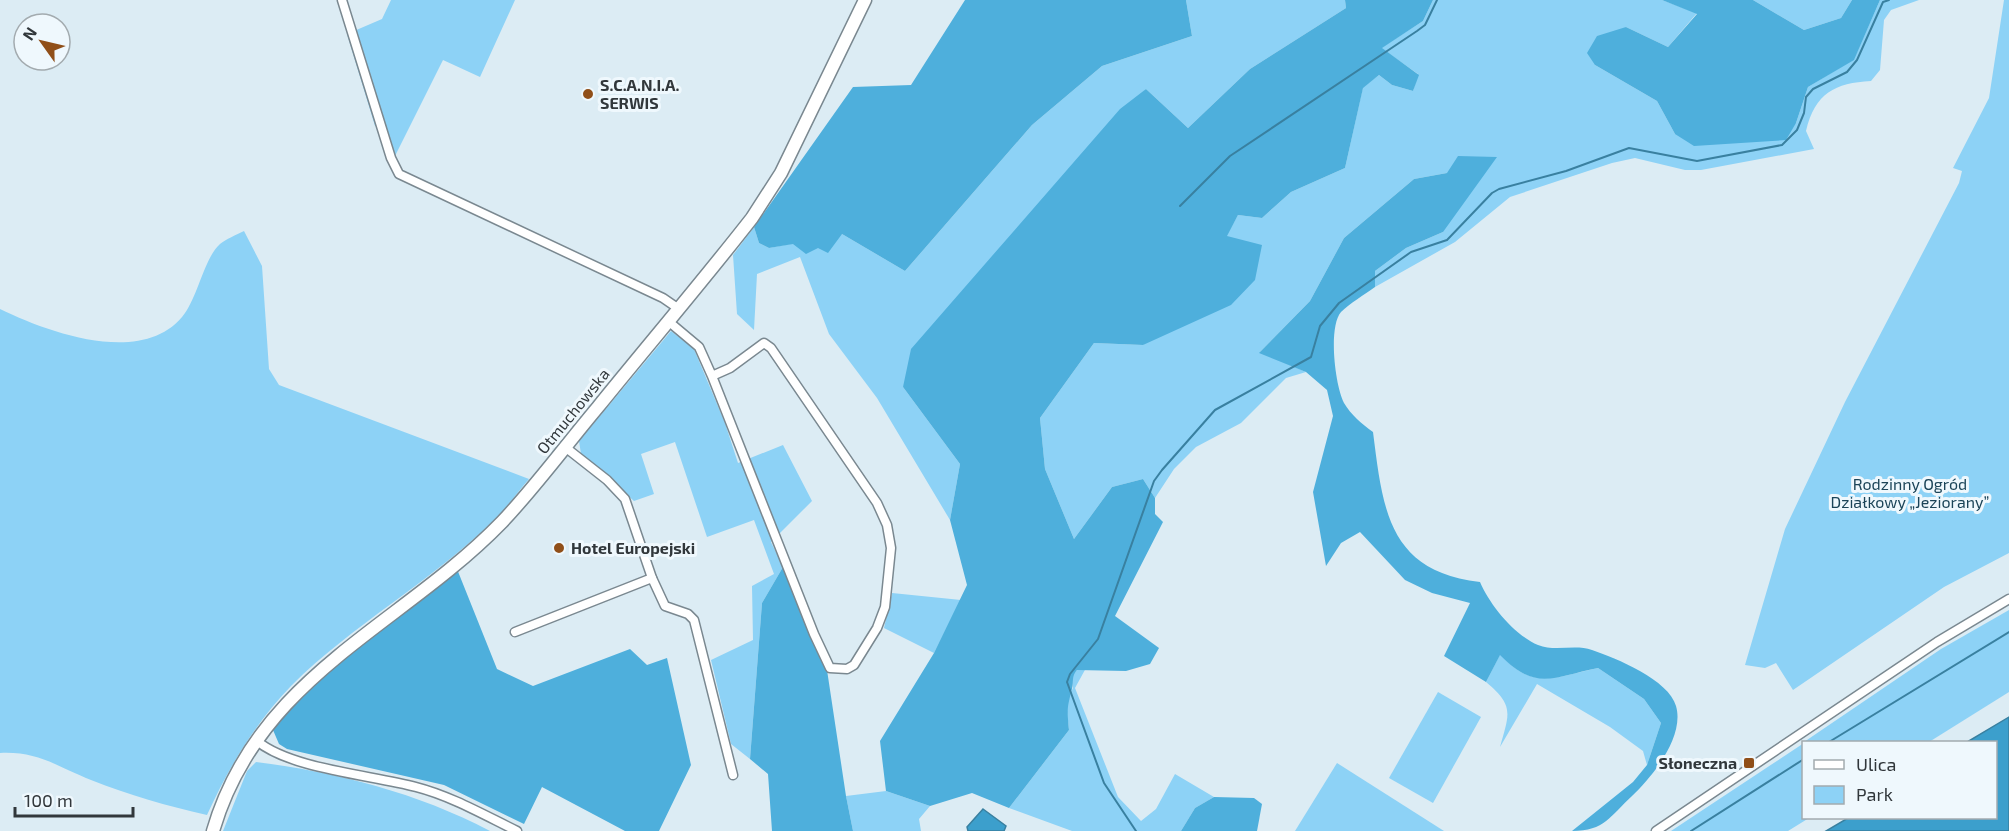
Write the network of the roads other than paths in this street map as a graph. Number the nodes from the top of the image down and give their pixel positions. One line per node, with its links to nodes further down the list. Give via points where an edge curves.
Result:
1 (342, 0): 3 (street, via 399,174)
2 (865, 0): 3 (main road, Otmuchowska, via 773,188)
3 (679, 309): 4 (main road, Otmuchowska)
4 (668, 321): 5 (street, via 699,347); 6 (main road, Otmuchowska)
5 (712, 376): 5 (street, via 814,634 831,668 847,669 877,628 885,607 891,548 887,525 877,503 785,365 764,343)
6 (565, 447): 7 (street, via 626,499); 10 (main road, Otmuchowska, via 491,532 321,668)
7 (652, 578): 9 (street); 11 (street, via 665,606 694,620)
8 (2009, 599): 14 (street, via 1937,642)
9 (514, 632)
10 (257, 741): 12 (main road, Otmuchowska, via 232,781); 13 (street, via 302,761 417,787)
11 (734, 775)
12 (213, 831)
13 (517, 831)
14 (1656, 831)

